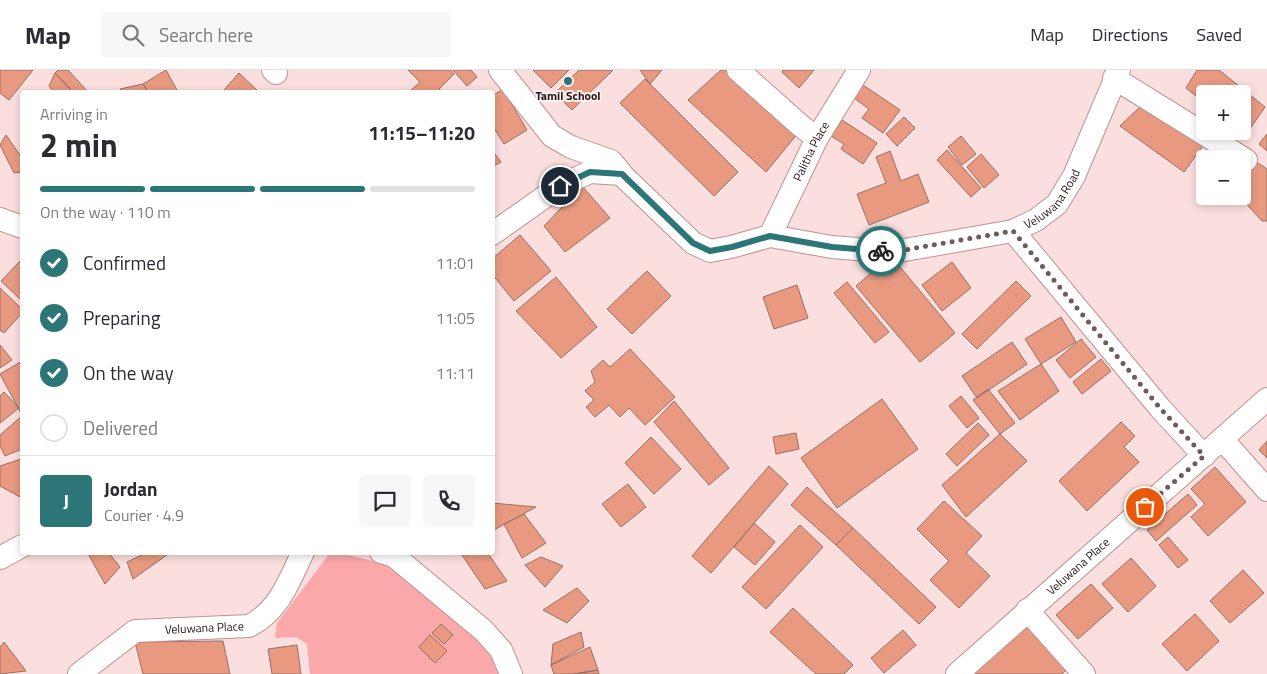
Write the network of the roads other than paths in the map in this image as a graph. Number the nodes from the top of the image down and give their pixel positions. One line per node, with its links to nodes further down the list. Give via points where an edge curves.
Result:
1 (500, 70): 7 (street, Veluwana Road, via 552,136 571,147 611,161)
2 (738, 70): 5 (street)
3 (859, 70): 5 (street, Palitha Place)
4 (1116, 74): 6 (street); 10 (street, Veluwana Road, via 1074,176 1057,204 1036,220)
5 (817, 138): 12 (street, Palitha Place)
6 (1231, 150)
7 (622, 174): 11 (street, via 590,172 560,186); 12 (street, Veluwana Road, via 693,243 710,251)
8 (0, 219): 9 (street)
9 (20, 226)
10 (1013, 231): 12 (street, Veluwana Road, via 893,252 832,247); 15 (street)
11 (495, 232)
12 (770, 236)
13 (1267, 399): 14 (street, Veluwana Place)
14 (1223, 440): 15 (street, Veluwana Place); 16 (street)
15 (1204, 456): 21 (street, Veluwana Place)
16 (1267, 490)
17 (20, 547): 20 (street)
18 (302, 555): 22 (street, Veluwana Place, via 279,601 264,619 249,626 135,631)
19 (391, 555): 23 (street, via 482,630 501,650)
20 (0, 558)
21 (1027, 610): 24 (street, Veluwana Place); 25 (street)
22 (79, 674)
23 (511, 674)
24 (957, 674)
25 (1084, 674)

